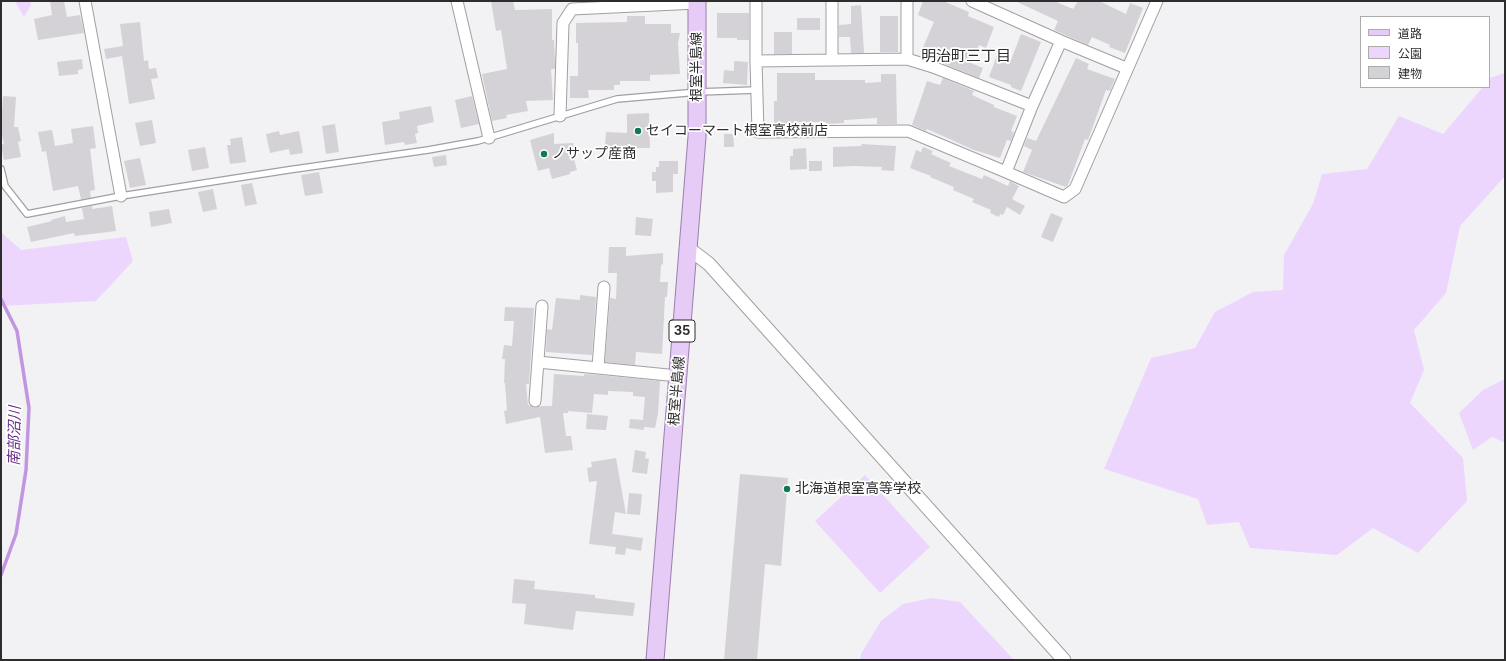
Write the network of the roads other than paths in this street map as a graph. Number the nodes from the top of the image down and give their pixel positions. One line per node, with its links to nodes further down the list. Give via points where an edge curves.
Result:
1 (85, 1): 21 (street)
2 (457, 1): 18 (street)
3 (756, 1): 12 (street)
4 (832, 1): 10 (street)
5 (907, 1): 11 (street)
6 (972, 1): 9 (street)
7 (1157, 1): 13 (street)
8 (697, 2): 15 (main road, 根室半島線 / 35); 17 (street, via 572,9 563,23)
9 (1061, 41): 13 (street); 16 (street)
10 (832, 59): 11 (street); 12 (street)
11 (907, 59): 16 (street)
12 (756, 61): 14 (street)
13 (1126, 68): 20 (street, via 1075,188 1064,197)
14 (756, 90): 15 (lane); 20 (street, via 758,132 908,131)
15 (698, 92): 17 (lane, via 616,98); 22 (main road, 根室半島線 / 35)
16 (1032, 106): 20 (street)
17 (560, 116): 18 (lane)
18 (489, 138): 21 (lane, via 428,150)
19 (1, 169): 21 (lane, via 5,186 27,214)
20 (1006, 172)
21 (121, 196)
22 (688, 248): 27 (main road, 根室半島線 / 35); 30 (street, via 709,264)
23 (604, 287): 26 (street)
24 (542, 306): 25 (street)
25 (538, 362): 26 (street); 28 (street)
26 (598, 367): 27 (street)
27 (678, 376): 29 (main road, 根室半島線 / 35)
28 (535, 401)
29 (655, 660)
30 (1064, 660)

